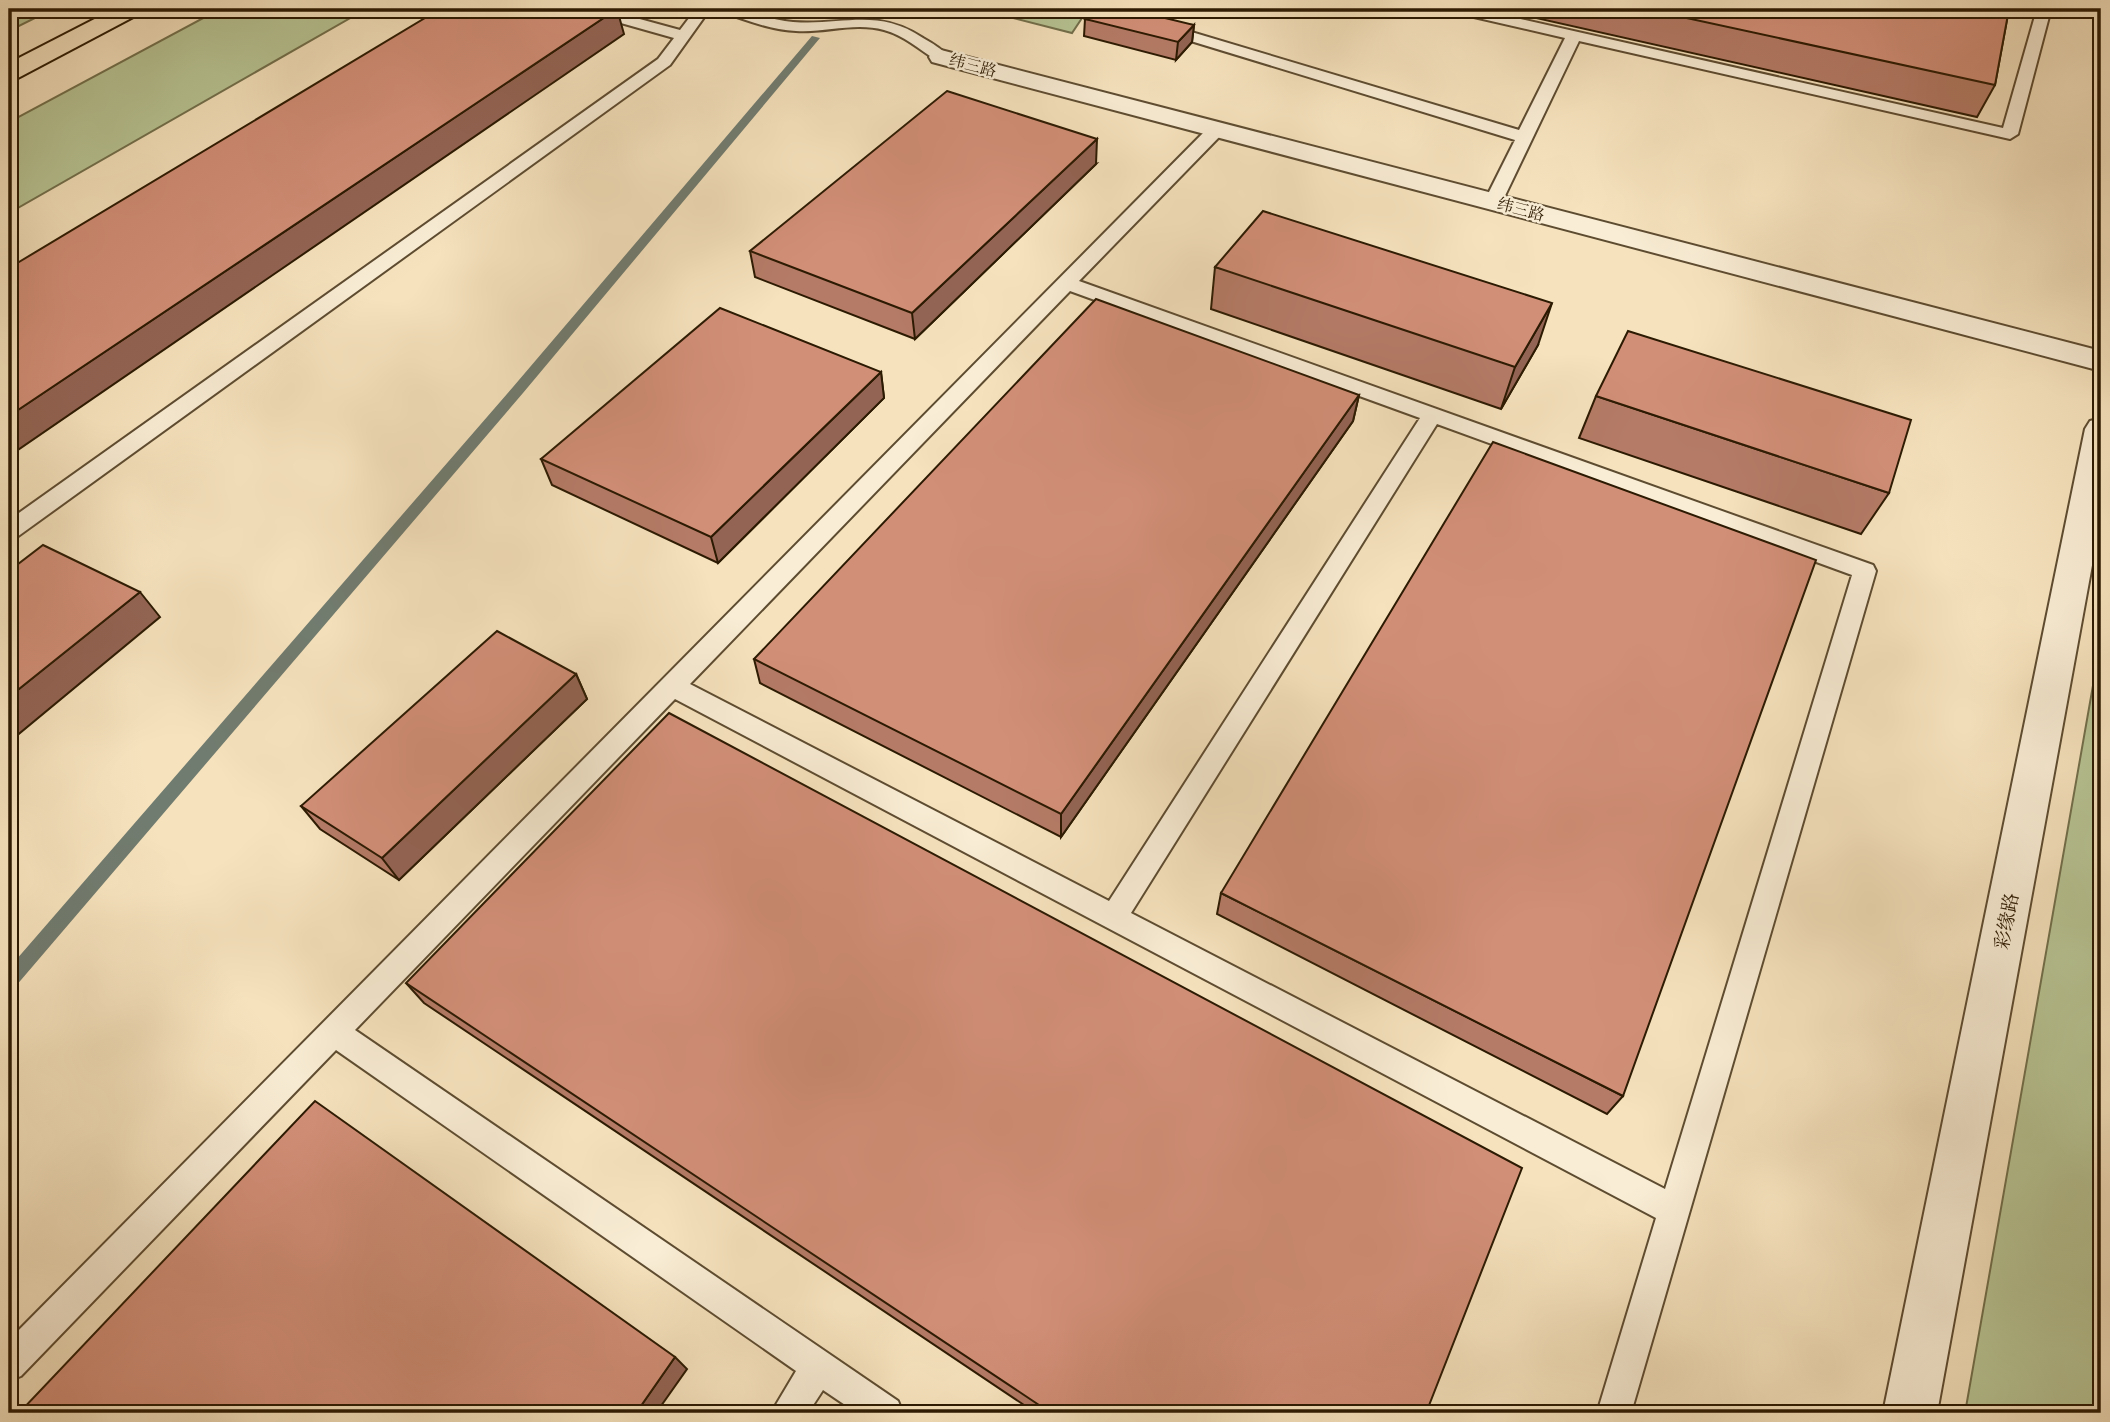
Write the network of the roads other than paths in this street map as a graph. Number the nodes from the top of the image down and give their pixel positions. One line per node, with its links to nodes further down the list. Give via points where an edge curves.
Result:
1 (131, 9): 11 (highway)
2 (587, 9): 9 (lane)
3 (703, 9): 9 (lane)
4 (727, 9): 10 (lane, via 787,26 886,25)
5 (1457, 9): 8 (lane)
6 (2044, 9): 8 (lane, via 2010,134)
7 (1148, 23): 13 (lane)
8 (1574, 35): 13 (lane)
9 (684, 36): 19 (lane, via 664,62)
10 (941, 57): 12 (street, 纬三路)
11 (9, 72)
12 (1217, 129): 14 (street, 纬三路); 15 (lane)
13 (1524, 137): 14 (lane)
14 (1493, 202): 16 (street, 纬三路)
15 (1066, 283): 17 (lane); 20 (lane)
16 (2101, 361)
17 (1432, 415): 21 (lane); 23 (lane, via 1865,572)
18 (2101, 429): 29 (street, 彩缘路)
19 (9, 531)
20 (672, 686): 21 (lane); 22 (lane)
21 (1113, 918): 23 (lane)
22 (334, 1032): 24 (lane); 25 (lane)
23 (1675, 1211): 28 (lane)
24 (9, 1364)
25 (818, 1367): 26 (lane); 27 (lane)
26 (788, 1413)
27 (886, 1413)
28 (1614, 1413)
29 (1910, 1413)

